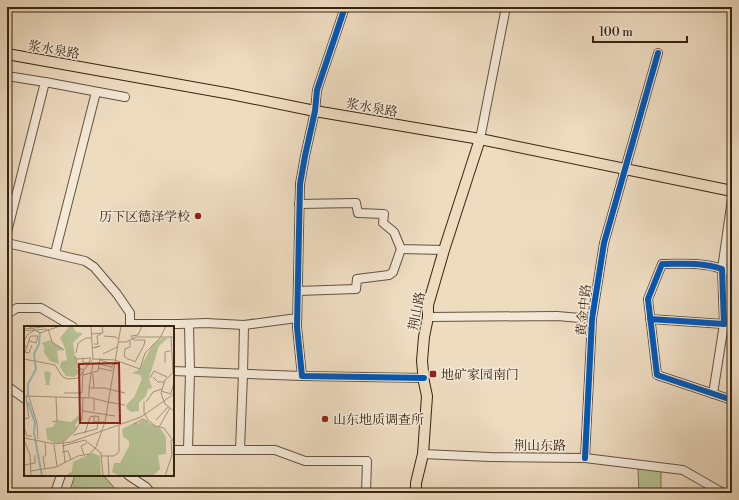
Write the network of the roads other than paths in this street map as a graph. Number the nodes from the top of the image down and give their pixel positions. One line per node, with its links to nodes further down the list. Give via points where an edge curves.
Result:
1 (345, 7): 9 (street, via 317,90)
2 (506, 7): 10 (street)
3 (658, 53): 11 (street, 黄金中路)
4 (7, 54): 9 (main road, 浆水泉路)
5 (7, 76): 6 (street)
6 (45, 82): 7 (street); 15 (street)
7 (96, 92): 8 (street); 19 (street)
8 (125, 98)
9 (315, 111): 10 (main road, 浆水泉路); 14 (street, via 300,184)
10 (480, 139): 11 (main road, 浆水泉路); 18 (main road, 荆山路)
11 (625, 169): 12 (main road, 浆水泉路); 26 (street, 黄金中路, via 604,242)
12 (732, 191)
13 (732, 199): 20 (street)
14 (299, 204): 17 (street, via 356,203 358,213 384,214 383,223 394,232); 22 (street)
15 (7, 232)
16 (7, 242): 19 (street)
17 (401, 249): 18 (street); 22 (street, via 393,272 389,275 357,279 356,290)
18 (444, 250): 24 (main road, 荆山路, via 428,305)
19 (55, 253): 30 (street, via 85,261 94,267 130,313)
20 (722, 269): 21 (street); 27 (street, via 712,265 662,264 648,299); 29 (street)
21 (732, 271)
22 (298, 291): 25 (street)
23 (7, 314): 32 (street, via 17,308 41,308)
24 (428, 317): 26 (street, via 556,316); 37 (main road, 荆山路, via 422,361)
25 (297, 318): 31 (street); 36 (street)
26 (592, 319): 46 (street, 黄金中路)
27 (650, 320): 29 (street); 39 (street, via 657,376)
28 (189, 324): 30 (street); 31 (street); 34 (street)
29 (724, 324): 39 (street)
30 (130, 325)
31 (244, 325): 35 (street)
32 (71, 326)
33 (174, 371): 34 (street)
34 (190, 372): 35 (street); 44 (street)
35 (243, 374): 36 (street); 42 (street)
36 (302, 376): 37 (street)
37 (424, 378): 45 (main road, 荆山路, via 427,396)
38 (7, 386): 40 (street)
39 (713, 394): 41 (street)
40 (24, 398)
41 (732, 400)
42 (240, 449): 44 (street); 51 (street, via 275,450 305,461 367,461)
43 (174, 450): 44 (street)
44 (188, 450)
45 (423, 454): 46 (street, 荆山东路); 52 (main road, 荆山路)
46 (585, 458): 53 (street, 荆山东路, via 683,470)
47 (61, 476): 49 (street)
48 (130, 476): 50 (street)
49 (55, 493)
50 (151, 493)
51 (366, 493)
52 (416, 493)
53 (723, 493)

